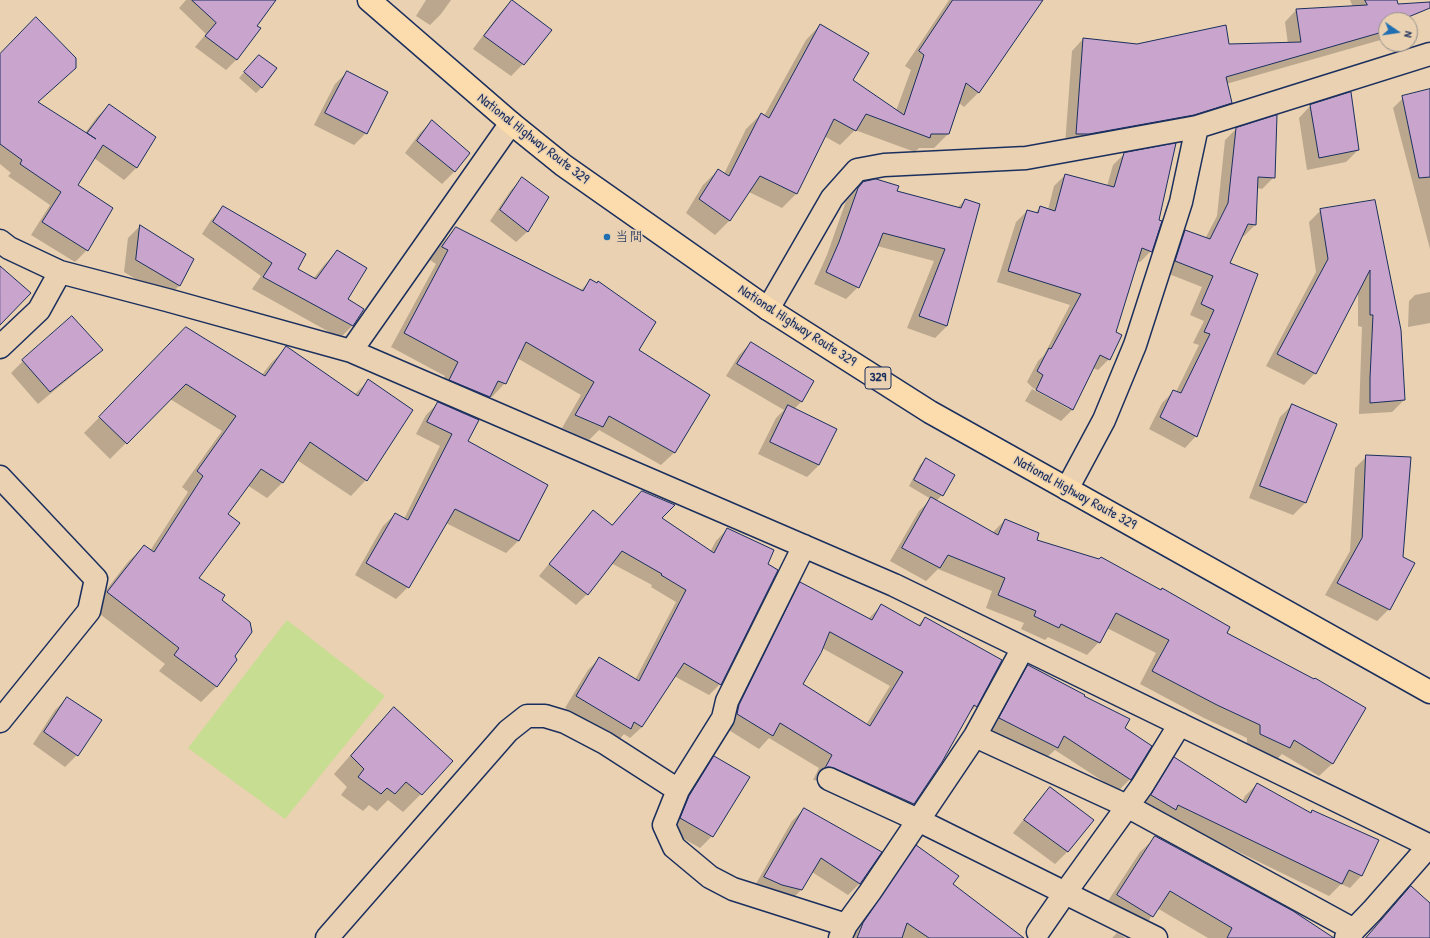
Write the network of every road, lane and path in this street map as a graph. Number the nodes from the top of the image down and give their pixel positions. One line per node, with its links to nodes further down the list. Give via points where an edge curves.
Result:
1 (368, 0): 3 (highway, National Highway Route 329 / 329)
2 (1430, 54): 4 (street)
3 (511, 123): 7 (highway, National Highway Route 329 / 329, via 563,165); 9 (street)
4 (1197, 128): 7 (street, via 1026,158 884,165 857,170 832,198); 11 (street, via 1181,202 1135,345 1104,420)
5 (0, 241): 6 (street, via 9,248)
6 (60, 272): 8 (street, via 40,310); 9 (street)
7 (768, 309): 11 (highway, National Highway Route 329 / 329, via 930,412)
8 (0, 347)
9 (351, 351): 12 (street)
10 (0, 476): 15 (street, via 96,579 89,611)
11 (1067, 489): 14 (highway, National Highway Route 329 / 329)
12 (804, 546): 13 (street, via 894,585); 19 (street, via 727,701 723,718)
13 (1023, 648): 16 (street); 17 (street)
14 (1430, 692)
15 (0, 721)
16 (1180, 724): 20 (street, via 1142,786); 22 (street)
17 (975, 736): 20 (street); 21 (street)
18 (829, 780): 21 (street)
19 (678, 790): 24 (street, via 664,825 674,847 710,877 733,889); 27 (street, via 605,743 565,722 545,716 527,716 508,731)
20 (1126, 806): 23 (street); 26 (street)
21 (918, 820): 23 (street); 24 (street)
22 (1430, 846): 26 (street)
23 (1065, 892): 25 (street); 28 (street)
24 (843, 932)
25 (1038, 932)
26 (1350, 934)
27 (327, 938)
28 (1156, 938)

